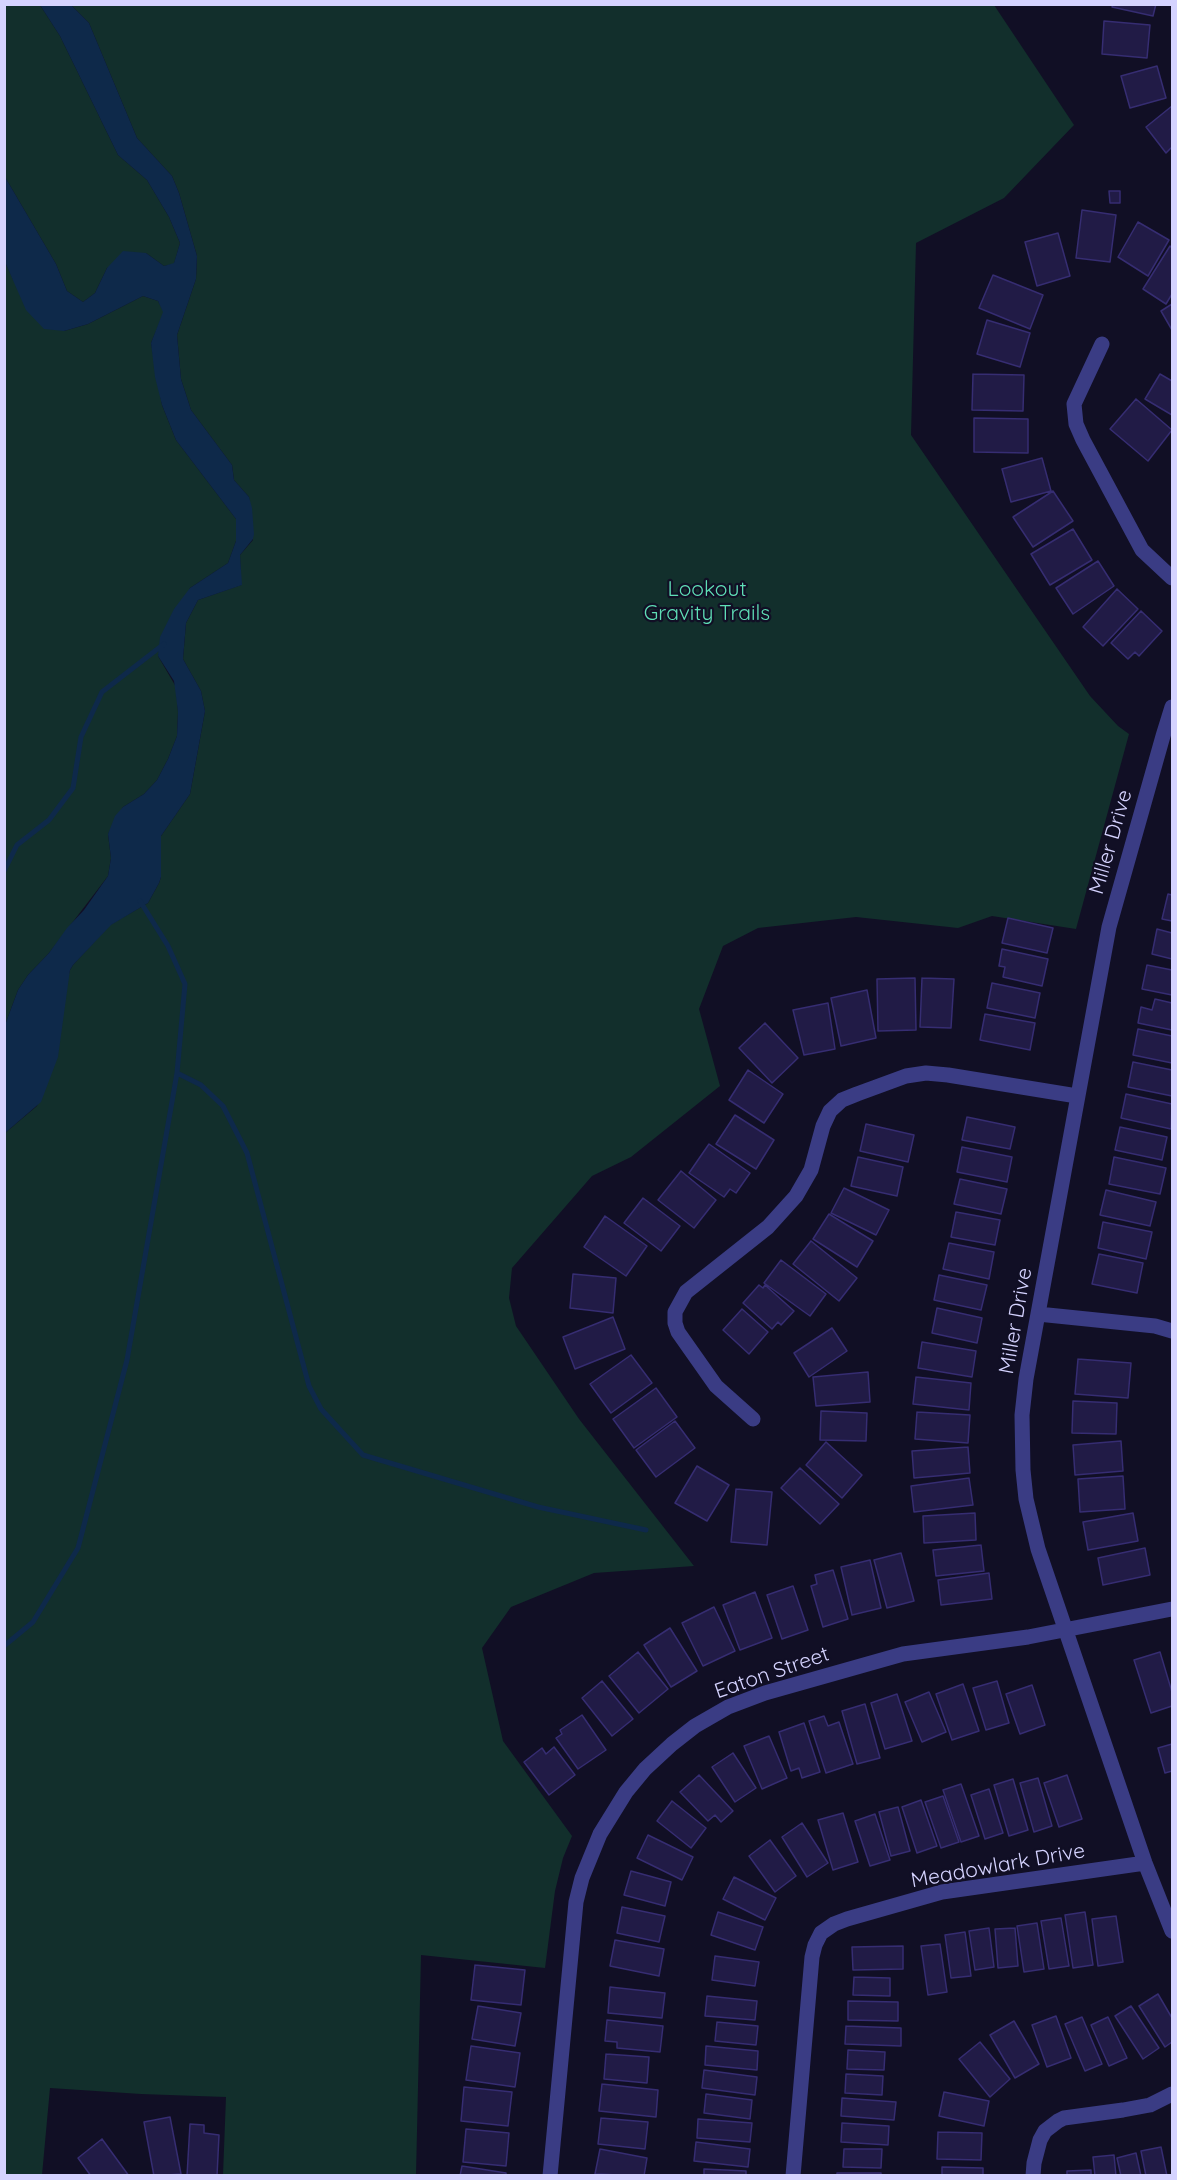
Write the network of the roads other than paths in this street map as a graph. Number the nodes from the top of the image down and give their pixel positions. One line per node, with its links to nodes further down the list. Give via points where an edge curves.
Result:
1 (1102, 344): 2 (street, via 1074,404 1076,424 1142,550)
2 (1173, 578)
3 (1173, 707): 4 (street, Miller Drive, via 1110,927)
4 (1077, 1096): 5 (street, Miller Drive); 7 (street, via 926,1073 906,1076 842,1100 823,1126 811,1170 796,1196 768,1227 686,1292 675,1312 678,1332 716,1386)
5 (1038, 1314): 6 (street); 9 (street, Miller Drive, via 1022,1415 1023,1470 1031,1524)
6 (1173, 1331)
7 (753, 1419)
8 (1173, 1609): 9 (street, Eaton Street)
9 (1064, 1630): 10 (street, Miller Drive); 13 (street, Eaton Street, via 903,1654 765,1693 728,1707 695,1726 645,1769 600,1833 576,1902)
10 (1144, 1863): 11 (street, Miller Drive); 14 (street, Meadowlark Drive, via 942,1892 847,1919 821,1933 812,1957)
11 (1173, 1931)
12 (1173, 2094): 15 (street, via 1150,2105 1058,2121 1040,2140)
13 (550, 2175)
14 (793, 2175)
15 (1033, 2175)

